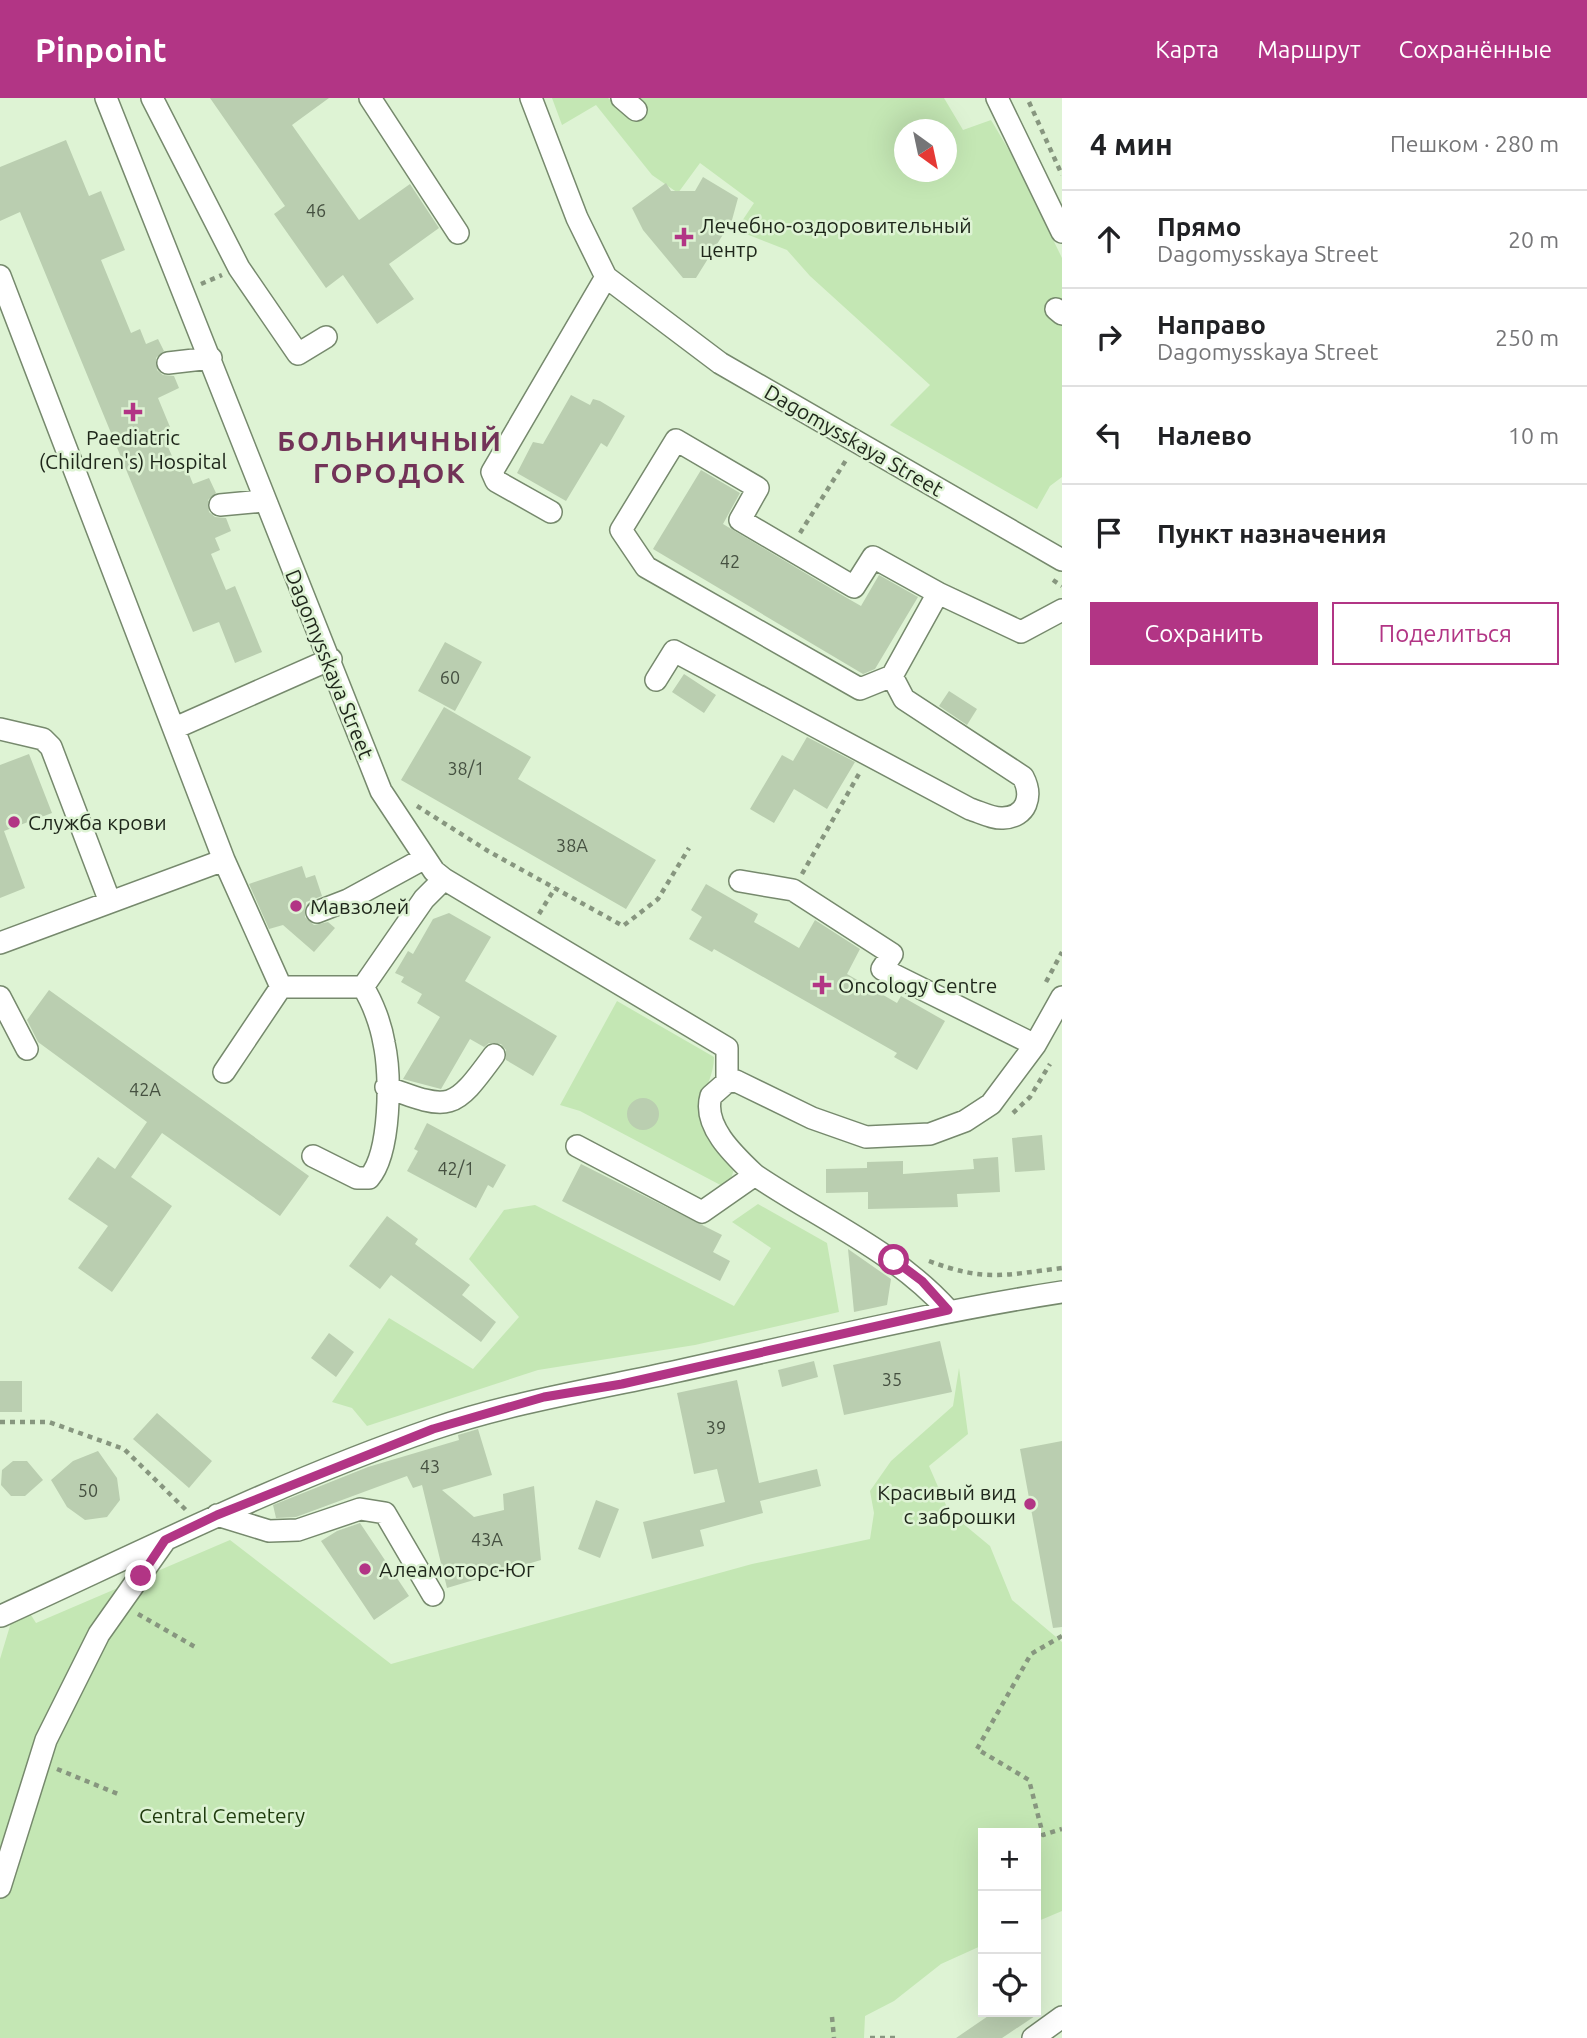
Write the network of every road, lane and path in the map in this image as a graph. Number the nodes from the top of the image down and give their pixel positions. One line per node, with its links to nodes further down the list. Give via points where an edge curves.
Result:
1 (106, 98): 13 (street, Dagomysskaya Street)
2 (152, 98): 10 (street)
3 (370, 98): 9 (street)
4 (531, 98): 12 (street, Dagomysskaya Street, via 577,218)
5 (997, 98): 8 (street)
6 (1028, 102): 7 (path)
7 (1062, 176)
8 (1062, 232)
9 (458, 233)
10 (239, 268): 13 (path); 14 (street, via 298,354)
11 (0, 276): 28 (street)
12 (606, 277): 17 (street, Dagomysskaya Street, via 720,363); 20 (street, via 492,472 496,481)
13 (182, 291): 15 (street, Dagomysskaya Street)
14 (326, 337)
15 (211, 358): 16 (street); 18 (street, Dagomysskaya Street)
16 (168, 363)
17 (857, 441): 21 (path); 22 (street, Dagomysskaya Street)
18 (264, 501): 19 (street); 25 (street, Dagomysskaya Street)
19 (220, 505)
20 (551, 512)
21 (789, 550): 23 (street, via 854,587 873,557); 26 (street, via 740,520 758,488 676,440 621,530 646,567 860,689)
22 (1062, 560)
23 (938, 593): 24 (street, via 1021,632); 26 (street)
24 (1062, 610)
25 (331, 659): 28 (street); 33 (street, Dagomysskaya Street, via 381,791)
26 (892, 676): 30 (street, via 904,699 1023,777 1029,790 1027,804 1017,815 1000,819 970,809)
27 (656, 680): 30 (street, via 674,651)
28 (175, 728): 34 (street)
29 (0, 729): 39 (street, via 43,739 51,747)
30 (869, 755): 38 (path)
31 (411, 802): 37 (path)
32 (689, 848): 37 (path, via 658,899 623,926)
33 (425, 859): 35 (street, Dagomysskaya Street); 40 (street, via 348,901)
34 (224, 860): 39 (street); 43 (street)
35 (444, 879): 41 (street, Dagomysskaya Street); 44 (street, via 424,899)
36 (740, 881): 38 (street)
37 (555, 888): 41 (path)
38 (793, 890): 47 (street, via 892,954 882,969)
39 (110, 902): 42 (street)
40 (317, 912)
41 (529, 931): 51 (street, Dagomysskaya Street, via 726,1048)
42 (0, 943)
43 (281, 987): 44 (street); 50 (street)
44 (363, 987): 52 (street, via 385,1044)
45 (1062, 997): 47 (street)
46 (0, 998): 48 (street)
47 (1035, 1045): 51 (street, via 991,1104 965,1121 930,1134 866,1137 812,1118 745,1083)
48 (27, 1049)
49 (494, 1055): 52 (street, via 467,1091 444,1103 430,1104)
50 (224, 1072)
51 (727, 1082): 55 (street, via 711,1096 709,1115 736,1157)
52 (386, 1087): 54 (street, via 387,1124 376,1170 369,1178 357,1178)
53 (578, 1146): 55 (street, via 702,1212)
54 (313, 1156)
55 (755, 1175): 59 (street, via 894,1260 922,1281)
56 (926, 1260): 57 (path, via 962,1274 991,1277)
57 (1062, 1268)
58 (1062, 1292): 59 (street)
59 (948, 1310): 61 (street, via 622,1384 544,1397 433,1429)
60 (0, 1422): 62 (path, via 49,1422 124,1449 182,1504)
61 (217, 1515): 62 (street); 64 (street, via 269,1531 298,1530 360,1509 384,1513)
62 (197, 1525): 63 (street)
63 (165, 1540): 65 (street); 66 (street)
64 (433, 1595)
65 (120, 1604): 68 (path); 69 (street, via 99,1634 46,1740)
66 (0, 1616)
67 (1062, 1636): 71 (path, via 1031,1654 977,1749 1029,1780 1043,1835)
68 (195, 1647)
69 (40, 1762): 70 (path); 72 (street)
70 (118, 1794)
71 (1062, 1829)
72 (0, 1887)
73 (832, 2017): 75 (path)
74 (879, 2037): 76 (path); 77 (path)
75 (834, 2038)
76 (870, 2038)
77 (899, 2038)

